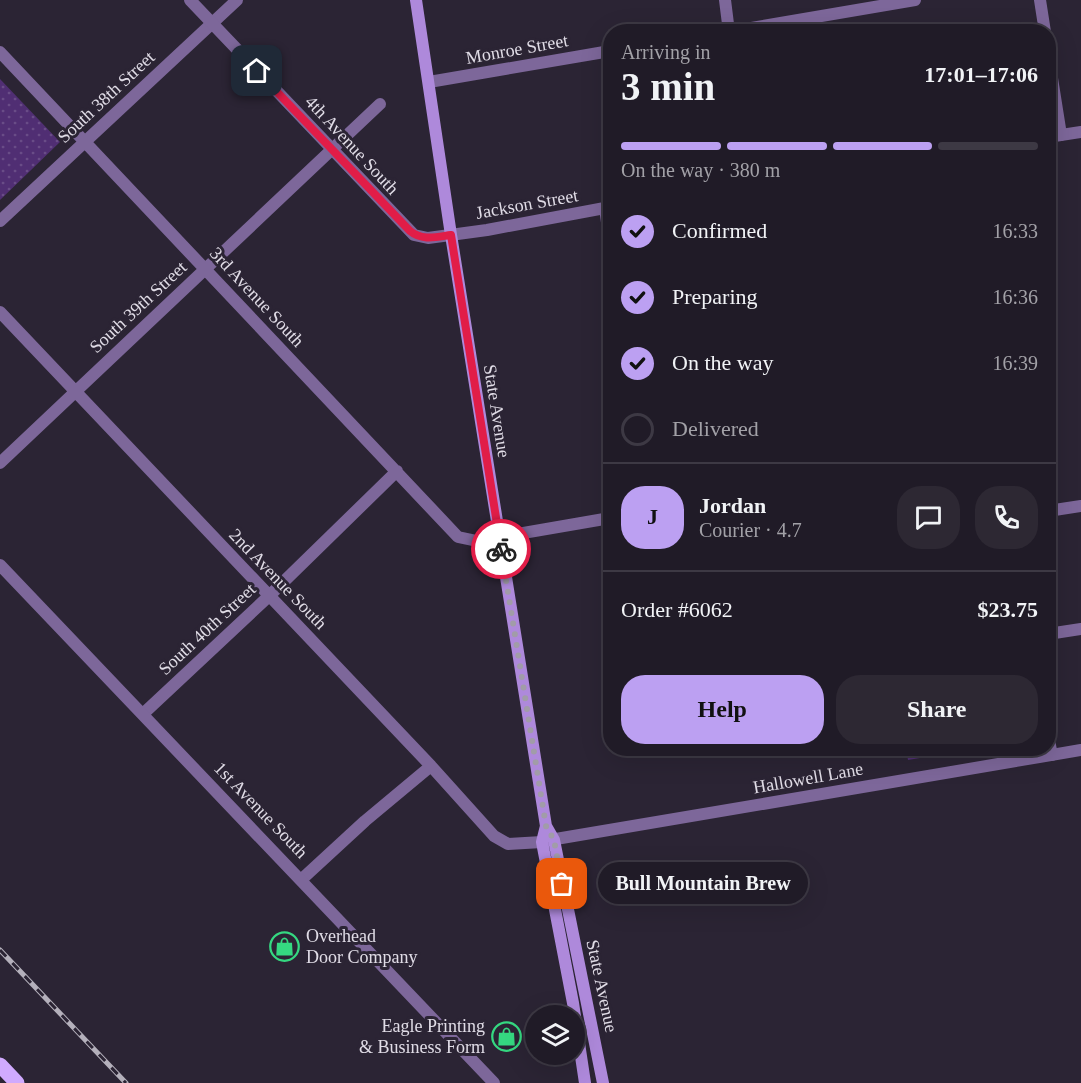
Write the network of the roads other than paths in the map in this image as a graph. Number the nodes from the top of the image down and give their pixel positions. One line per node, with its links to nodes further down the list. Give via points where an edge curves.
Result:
1 (190, 0): 7 (street, 4th Avenue South)
2 (237, 0): 7 (street, South 38th Street)
3 (416, 0): 13 (main road, State Avenue)
4 (725, 0): 8 (street)
5 (915, 0): 9 (street)
6 (1040, 0): 10 (street)
7 (213, 24): 17 (street, South 38th Street); 18 (street, 4th Avenue South)
8 (728, 24)
9 (771, 24)
10 (1044, 24)
11 (0, 52): 17 (street, 3rd Avenue South)
12 (603, 52): 13 (street, Monroe Street)
13 (429, 82): 21 (main road, State Avenue)
14 (380, 104): 18 (street, South 39th Street)
15 (1081, 132): 16 (street)
16 (1056, 136)
17 (84, 141): 20 (street, South 38th Street); 22 (street, 3rd Avenue South)
18 (332, 149): 21 (street, 4th Avenue South, via 414,235); 22 (street, South 39th Street)
19 (603, 208): 21 (street, Jackson Street)
20 (0, 221)
21 (451, 235): 30 (main road, State Avenue)
22 (206, 268): 24 (street, South 39th Street); 26 (street, 3rd Avenue South)
23 (0, 312): 24 (street, 2nd Avenue South)
24 (75, 392): 25 (street, South 39th Street); 32 (street, 2nd Avenue South)
25 (0, 463)
26 (398, 471): 30 (street, 3rd Avenue South, via 458,537 477,541); 32 (street, South 40th Street)
27 (1081, 506): 28 (street)
28 (1056, 510)
29 (603, 519): 30 (street, 3rd Avenue South)
30 (499, 538): 40 (main road, State Avenue)
31 (0, 565): 35 (street, 1st Avenue South)
32 (269, 596): 35 (street, South 40th Street); 39 (street, 2nd Avenue South)
33 (1081, 629): 34 (street)
34 (1056, 633)
35 (144, 713): 41 (street, 1st Avenue South)
36 (1081, 750): 37 (street, Hallowell Lane)
37 (1056, 754)
38 (1046, 756): 40 (street, Hallowell Lane)
39 (431, 766): 40 (street, 2nd Avenue South, via 494,836 508,844); 41 (street)
40 (548, 841): 45 (main road, State Avenue); 46 (main road, State Avenue)
41 (302, 879): 44 (street, 1st Avenue South)
42 (0, 1065): 43 (main road)
43 (17, 1083)
44 (494, 1083)
45 (583, 1083)
46 (603, 1083)

